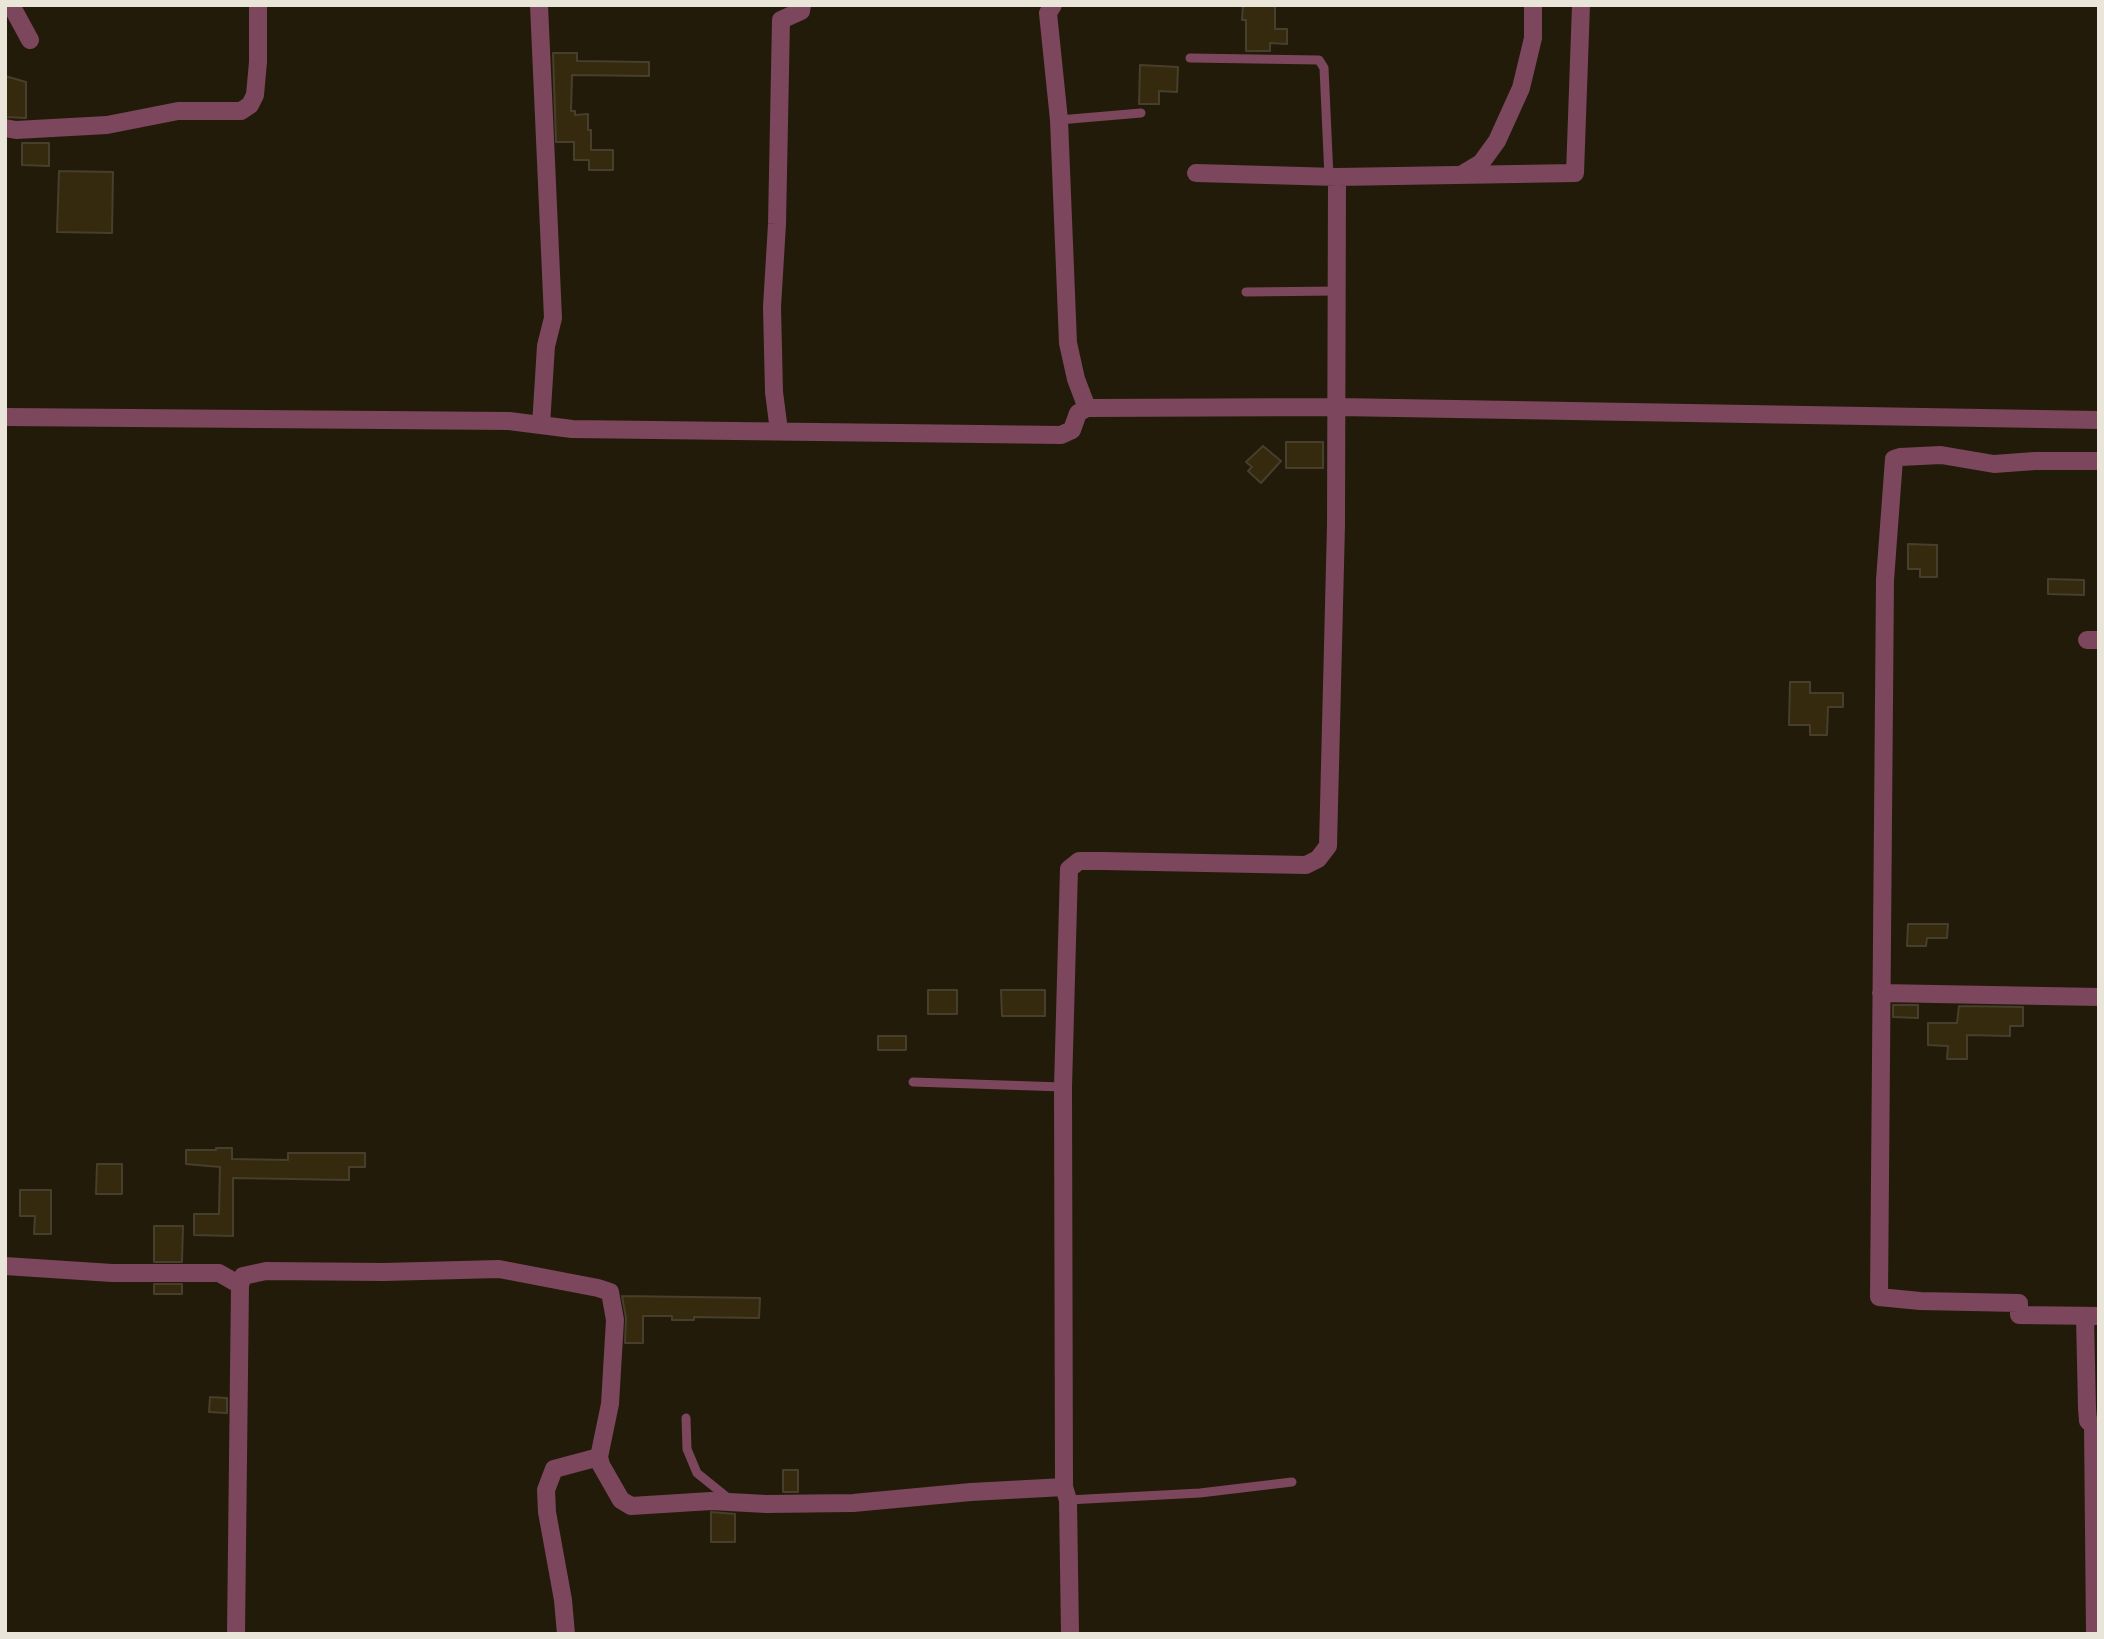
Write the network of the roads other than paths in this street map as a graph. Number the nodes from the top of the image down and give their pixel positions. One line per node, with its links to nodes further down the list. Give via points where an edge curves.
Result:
1 (11, 5): 8 (street)
2 (258, 5): 12 (street, via 255,95 241,111 178,111 107,125)
3 (539, 5): 22 (street, via 553,318 546,346)
4 (802, 5): 23 (street, via 802,11 781,20 772,307)
5 (1053, 5): 11 (street, via 1048,13)
6 (1533, 5): 14 (street, via 1532,38 1521,88 1497,141 1481,163)
7 (1581, 5): 14 (street, via 1575,173)
8 (30, 40)
9 (1190, 58): 15 (lane, via 1319,61 1324,68)
10 (1142, 113): 11 (lane)
11 (1059, 120): 20 (street, via 1068,343)
12 (5, 128)
13 (1196, 173): 15 (street)
14 (1461, 175): 15 (street)
15 (1333, 177): 16 (street)
16 (1337, 291): 17 (lane); 18 (street)
17 (1246, 292)
18 (1338, 407): 20 (street); 21 (street); 28 (street, via 1328,846 1306,865 1091,861 1069,869)
19 (5, 417): 22 (street, via 509,421)
20 (1079, 417): 23 (street, via 1061,435)
21 (2099, 420)
22 (541, 425): 23 (street)
23 (779, 431)
24 (2099, 461): 25 (street, via 1994,464 1941,455 1894,459 1885,580)
25 (1881, 993): 26 (street); 31 (street, via 1879,1297 2019,1303 2019,1315)
26 (2099, 997)
27 (913, 1082): 28 (lane)
28 (1063, 1087): 35 (street)
29 (5, 1266): 30 (street, via 219,1273)
30 (240, 1285): 33 (street, via 243,1276 266,1271 499,1269 610,1293 615,1320 610,1404); 37 (street)
31 (2092, 1316): 40 (street, via 2087,1408 2093,1425)
32 (686, 1418): 36 (lane, via 687,1450 697,1473 727,1498)
33 (599, 1457): 36 (street, via 621,1500 631,1506); 38 (street, via 554,1469 546,1490)
34 (1292, 1482): 35 (lane, via 1200,1493)
35 (1066, 1494): 36 (street, via 971,1492 853,1503); 39 (street)
36 (742, 1503)
37 (236, 1634)
38 (566, 1634)
39 (1070, 1634)
40 (2095, 1634)

